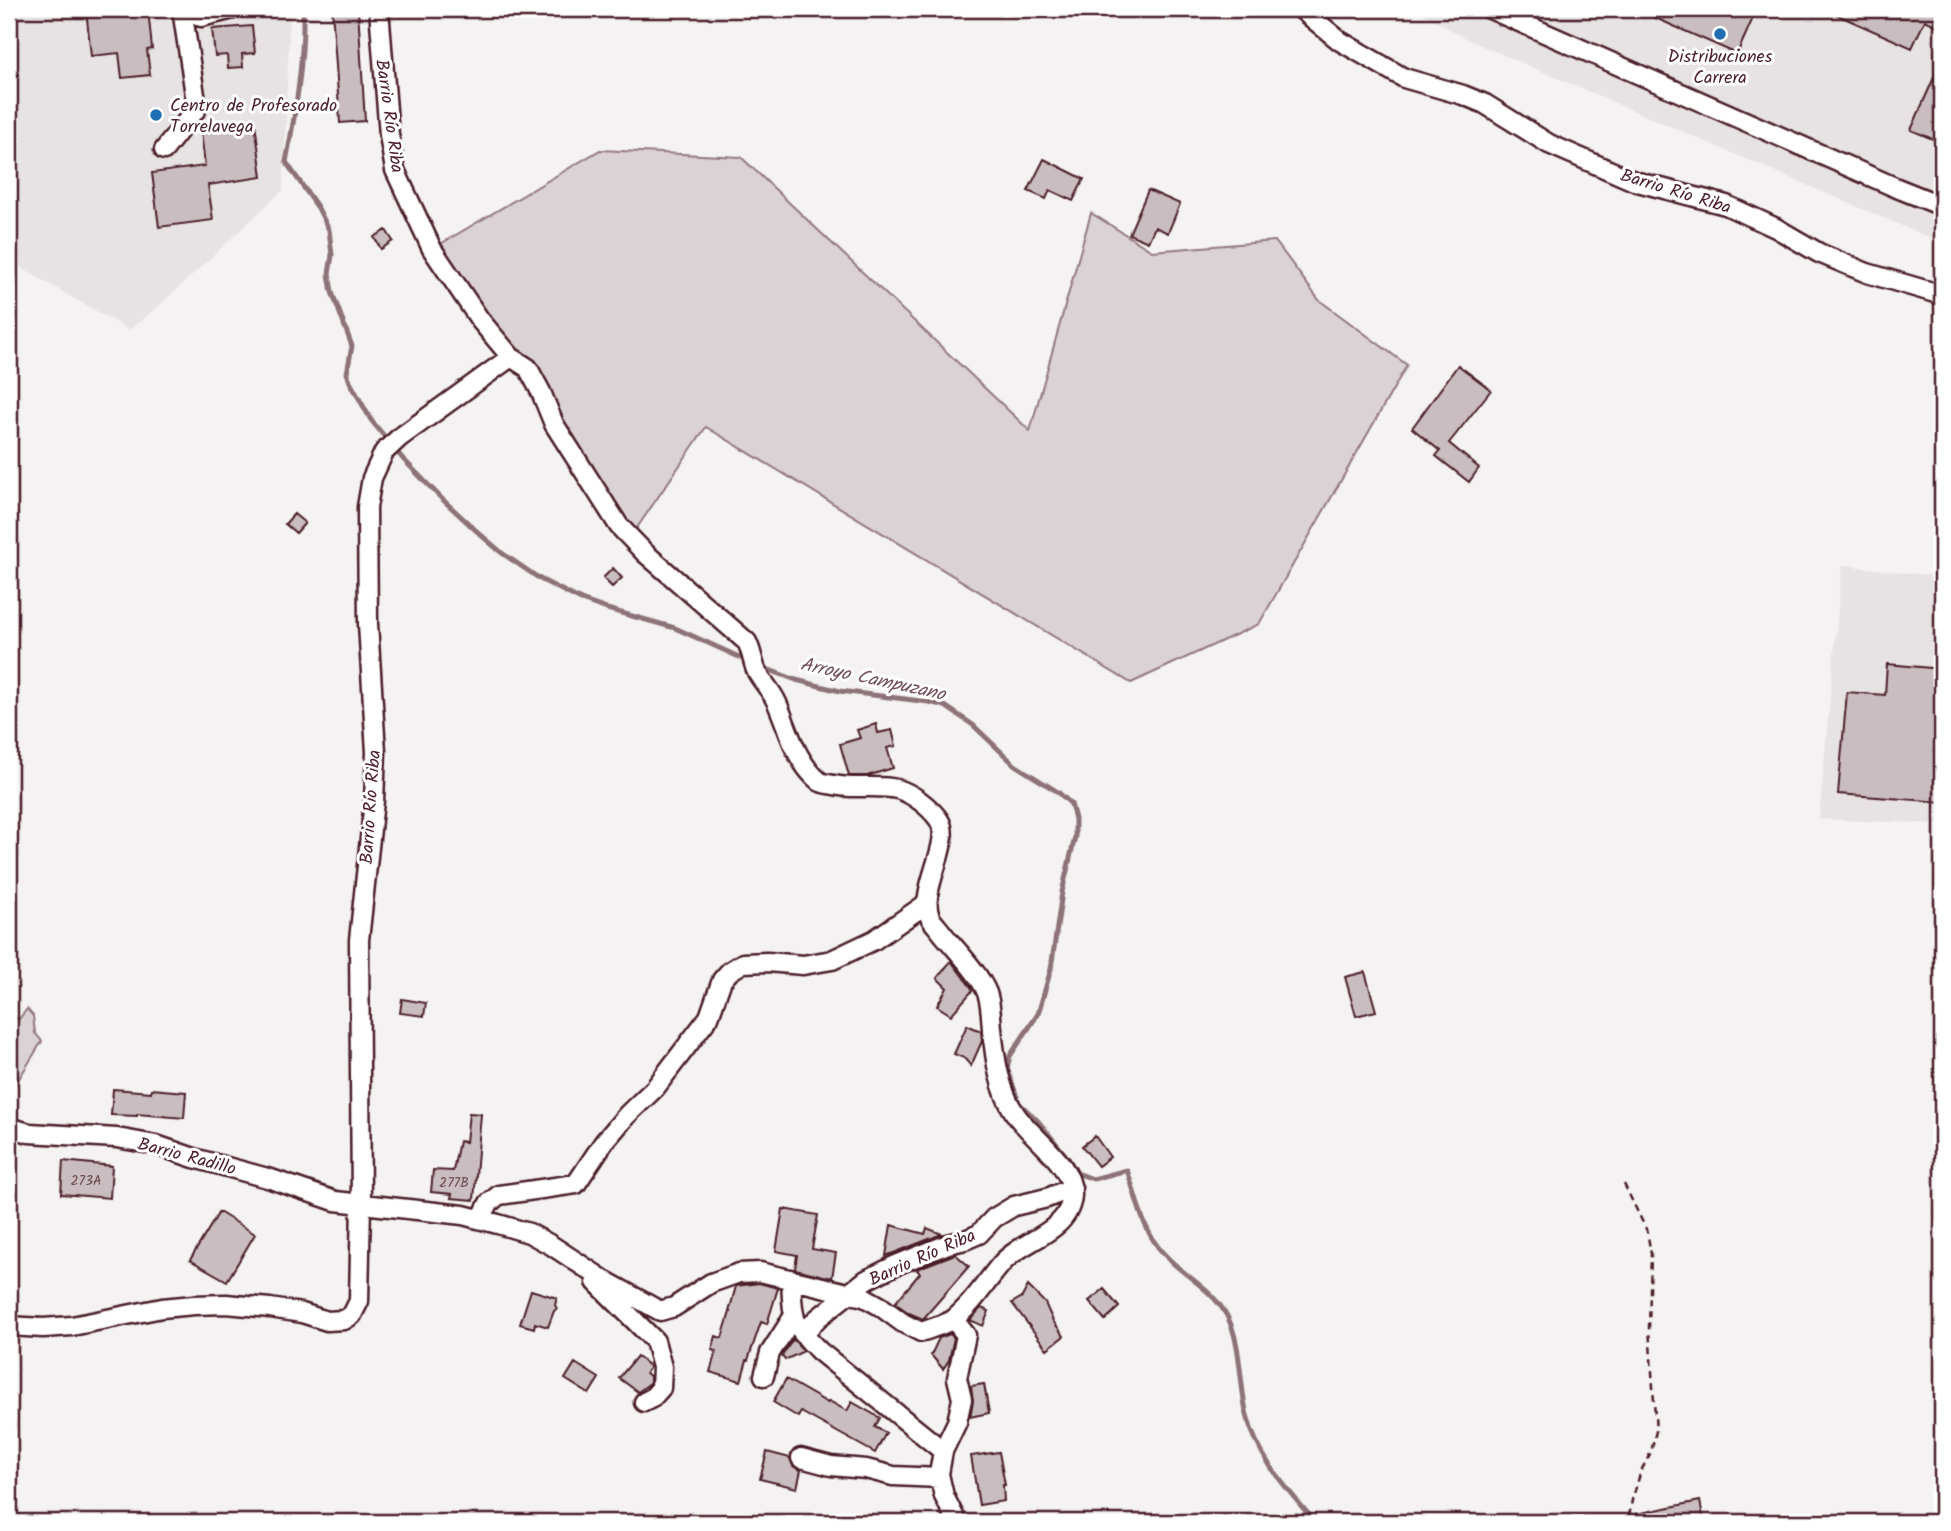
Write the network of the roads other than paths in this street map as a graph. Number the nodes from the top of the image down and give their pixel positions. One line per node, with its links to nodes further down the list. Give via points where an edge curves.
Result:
1 (182, 9): 7 (street, via 197,108)
2 (191, 9): 3 (street, via 201,17)
3 (233, 9)
4 (379, 9): 10 (street, Barrio Río Riba, via 395,170 432,249)
5 (1301, 9): 9 (street, Barrio Río Riba, via 1340,41 1404,78 1485,104 1549,145 1634,181 1726,205 1819,253)
6 (1490, 9): 8 (street)
7 (164, 150)
8 (1942, 206)
9 (1942, 295)
10 (511, 357): 11 (street, Barrio Río Riba, via 528,368 554,424 619,526 747,642 798,757 821,782 898,789 926,805 940,821 943,829); 14 (street, Barrio Río Riba, via 399,438 384,452 372,478 367,507 368,624 376,752 359,940)
11 (926, 904): 13 (street, via 931,918 987,993 994,1047 1014,1113 1064,1169); 15 (street, via 874,940 832,960 803,965 743,963 730,971 722,980 709,1017 655,1088 604,1142 576,1184 499,1195)
12 (9, 1127): 14 (street, Barrio Radillo, via 29,1133 156,1145 335,1201)
13 (1072, 1188): 18 (street, Barrio Río Riba, via 1014,1206 979,1234 889,1268); 20 (street, via 1067,1214 1004,1260)
14 (361, 1203): 15 (street, Barrio Río Riba); 21 (street, via 359,1301 344,1320 226,1304 162,1308 72,1326)
15 (481, 1219): 16 (street, Barrio Río Riba, via 529,1233)
16 (592, 1272): 17 (street, Barrio Río Riba, via 660,1311 739,1273); 24 (street, via 596,1284 654,1341 662,1367 661,1388)
17 (791, 1279): 18 (street, Barrio Río Riba); 19 (street)
18 (847, 1294): 20 (street, Barrio Río Riba, via 864,1297 921,1332); 22 (street, Barrio Río Riba)
19 (793, 1317): 22 (street); 23 (street, via 770,1353)
20 (954, 1320): 25 (street, via 966,1335 957,1378 962,1399)
21 (9, 1326)
22 (803, 1335): 25 (street)
23 (764, 1376)
24 (644, 1402)
25 (943, 1451): 27 (street)
26 (801, 1458): 27 (street, via 893,1476)
27 (940, 1479): 28 (street)
28 (957, 1522)

